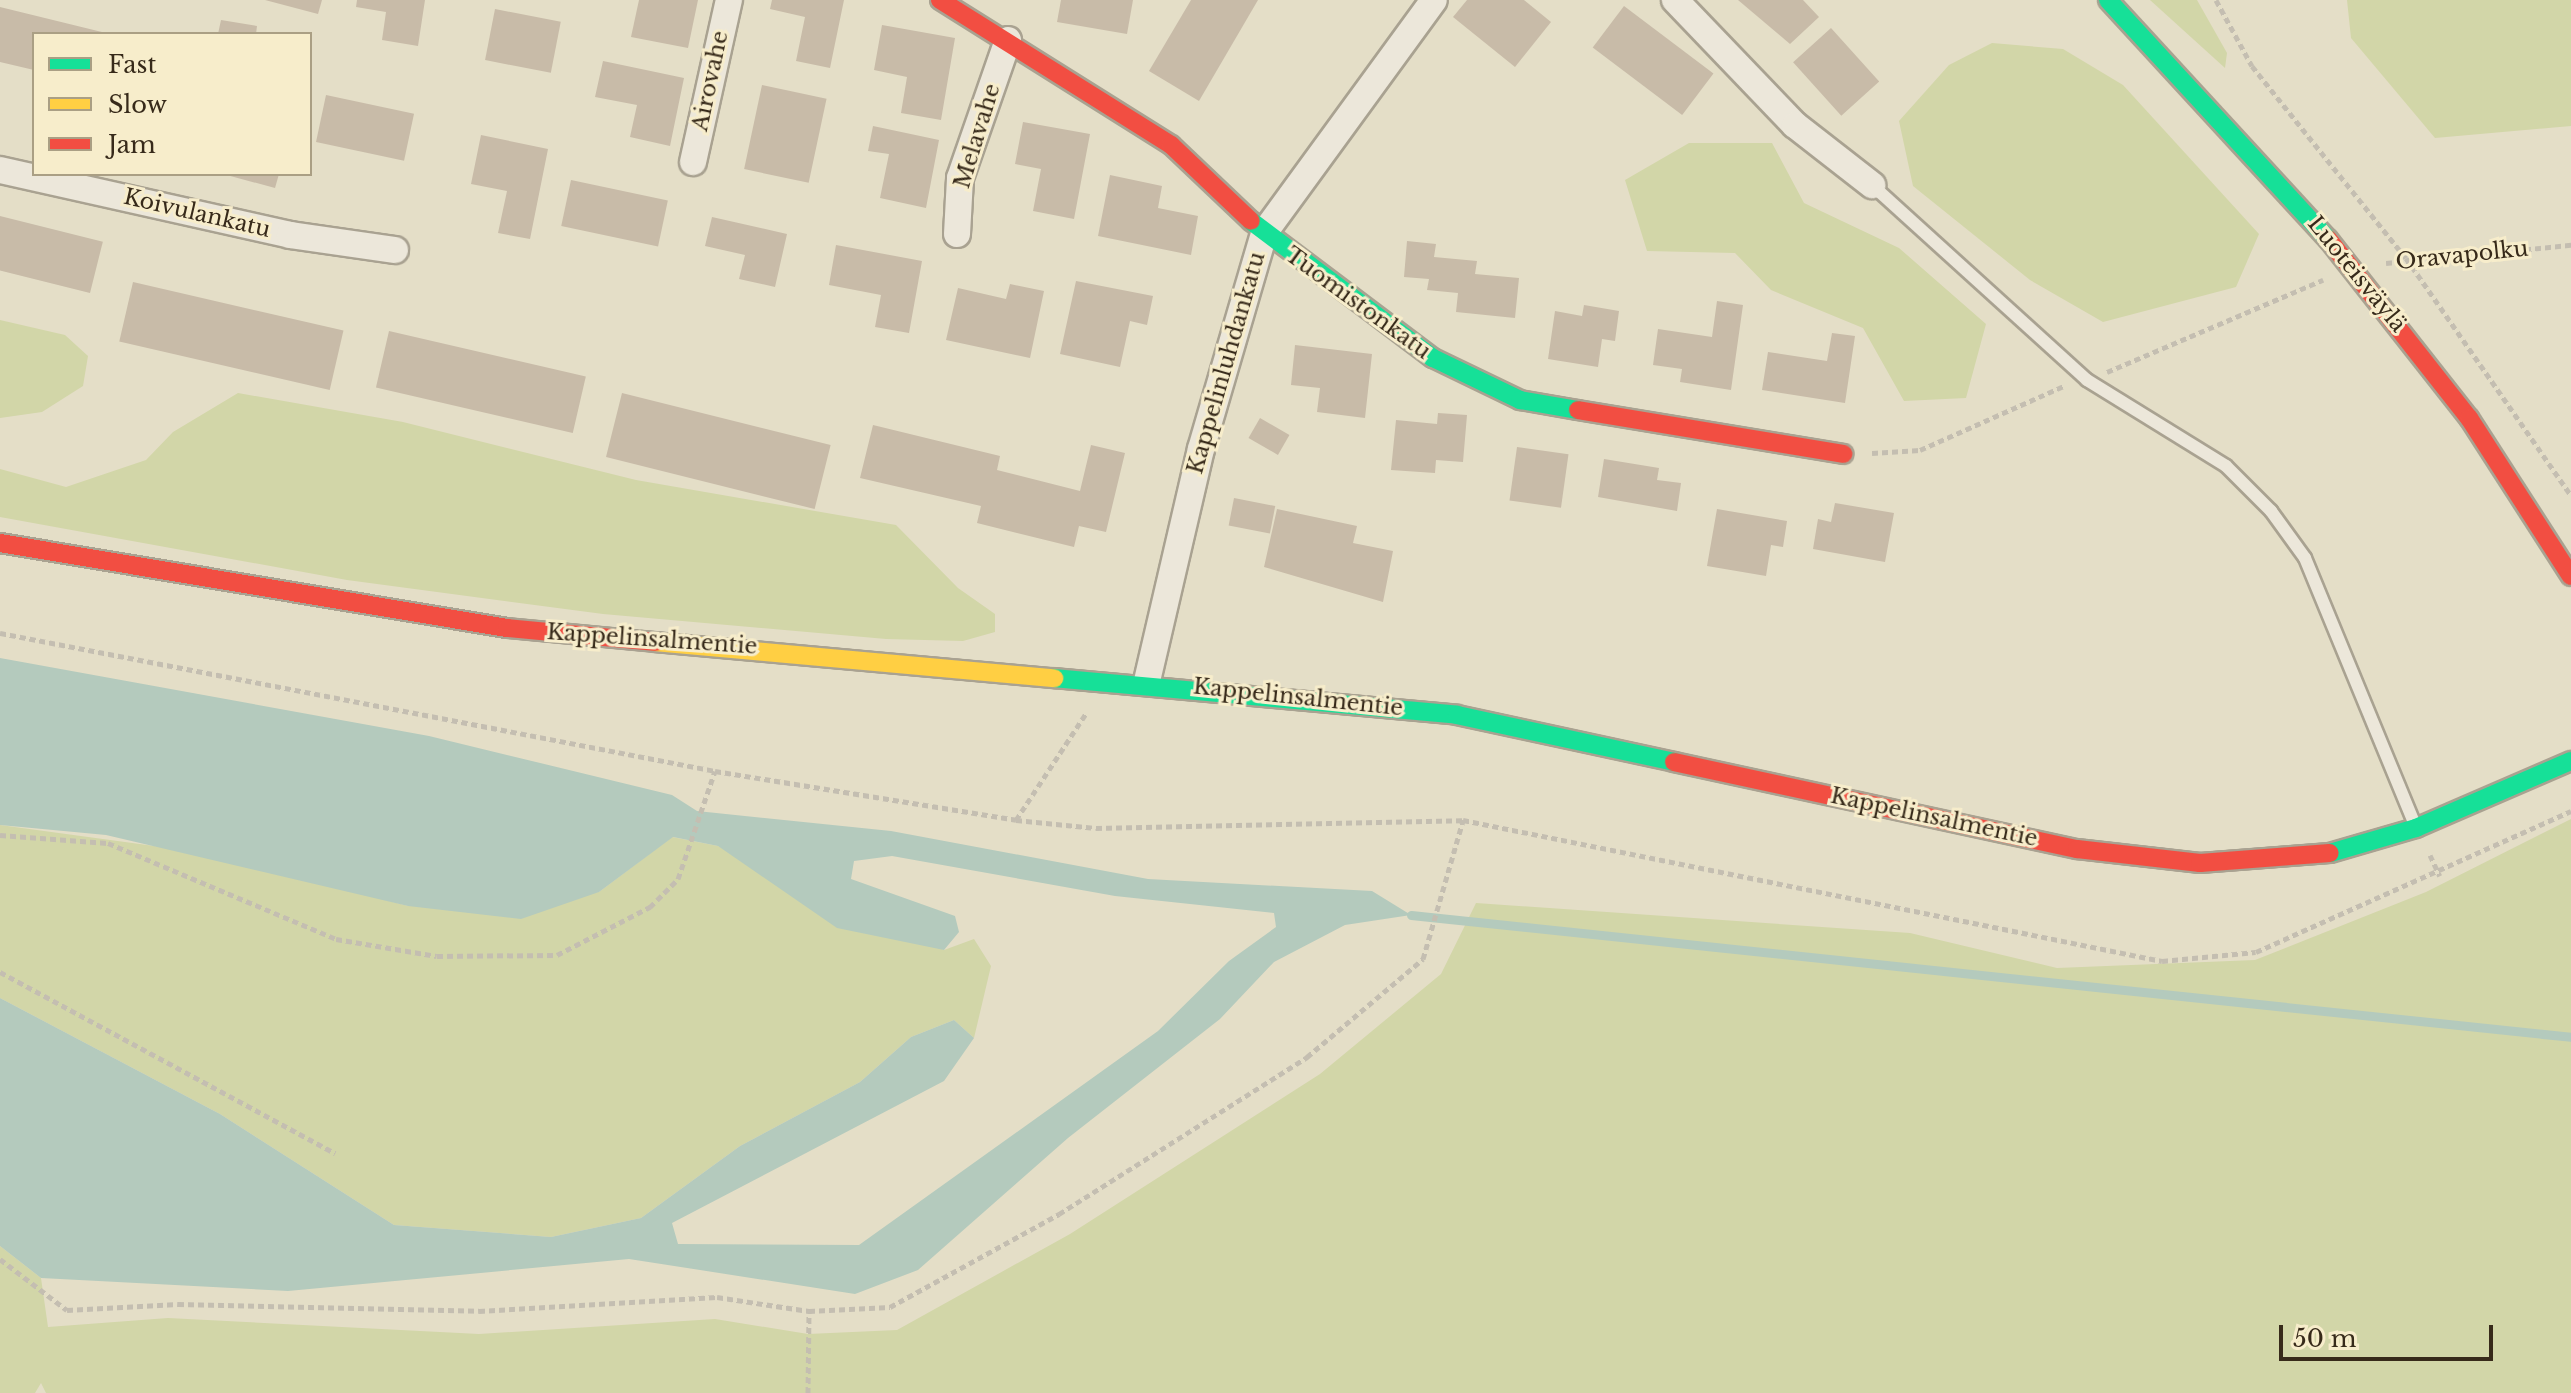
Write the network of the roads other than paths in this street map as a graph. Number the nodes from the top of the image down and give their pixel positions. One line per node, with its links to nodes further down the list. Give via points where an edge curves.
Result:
1 (729, 0): 7 (street, Airovahe)
2 (940, 0): 6 (street, Tuomistonkatu)
3 (1434, 0): 10 (street, Kappelinluhdankatu)
4 (1675, 0): 9 (street, via 1795,125)
5 (2108, 0): 15 (street, Luoteisväylä, via 2233,128 2353,270 2469,418)
6 (1008, 40): 10 (street, Tuomistonkatu, via 1171,145); 11 (street, Melavahe, via 960,178)
7 (693, 162)
8 (0, 170): 12 (street, Koivulankatu, via 290,235)
9 (1872, 185): 18 (lane, via 2087,380 2226,466 2271,511 2305,558)
10 (1264, 233): 13 (street, Tuomistonkatu, via 1433,358 1520,400); 16 (street, Kappelinluhdankatu, via 1201,449)
11 (957, 234)
12 (395, 250)
13 (1843, 454)
14 (0, 543): 16 (street, Kappelinsalmentie, via 507,628)
15 (2571, 576)
16 (1147, 681): 18 (street, Kappelinsalmentie, via 1457,715 2077,849 2200,863 2309,859)
17 (2571, 761): 18 (street, Kappelinsalmentie)
18 (2416, 828)

